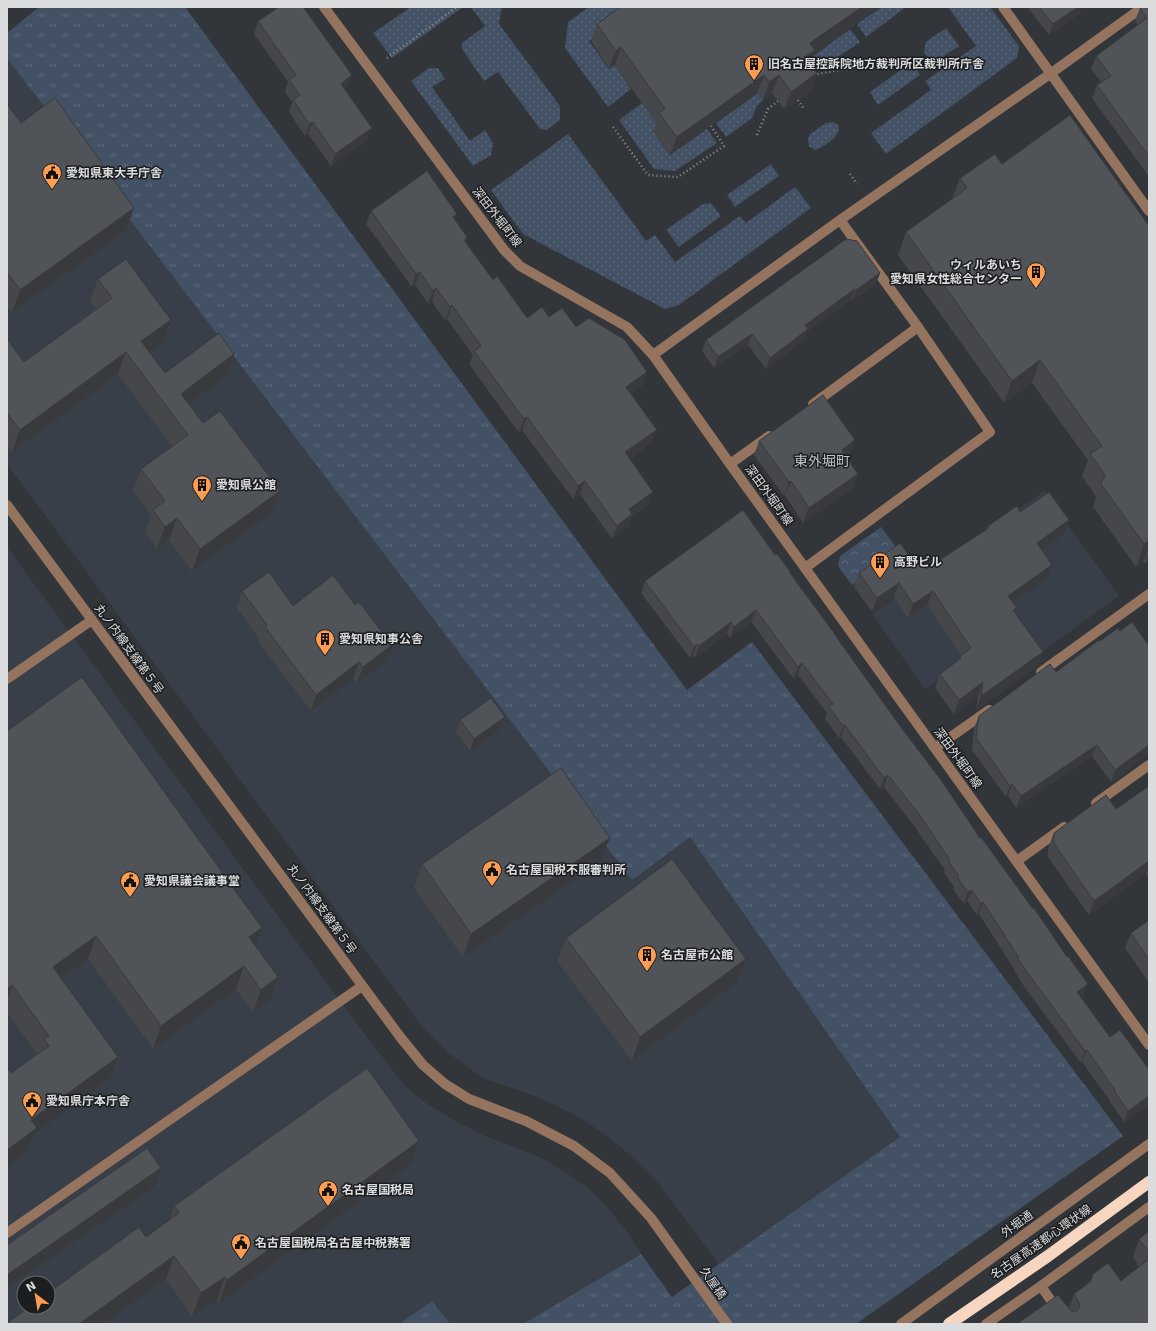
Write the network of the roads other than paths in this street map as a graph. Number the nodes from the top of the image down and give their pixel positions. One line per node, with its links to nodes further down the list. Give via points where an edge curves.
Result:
1 (324, 7): 8 (street, 深田外堀町線, via 504,250 520,266 628,327)
2 (1003, 7): 4 (street)
3 (1143, 7): 4 (street)
4 (1050, 74): 5 (street); 6 (street)
5 (1149, 211)
6 (840, 220): 7 (street); 8 (street)
7 (918, 327): 9 (street); 13 (street, via 990,432)
8 (653, 355): 11 (street, 深田外堀町線)
9 (805, 410)
10 (780, 428): 11 (street)
11 (730, 464): 13 (street, 深田外堀町線)
12 (7, 505): 15 (street, 丸ノ内線支線第５号)
13 (805, 568): 19 (street, 深田外堀町線)
14 (1149, 594): 16 (street)
15 (92, 620): 17 (street); 24 (street, 丸ノ内線支線第５号)
16 (1032, 678)
17 (7, 679)
18 (1000, 702): 19 (street)
19 (935, 748): 23 (street, 深田外堀町線)
20 (1149, 765): 21 (street)
21 (1091, 807)
22 (1072, 821): 23 (street)
23 (1017, 861): 25 (street, 深田外堀町線)
24 (362, 986): 29 (street); 30 (street, 丸ノ内線支線第５号, via 423,1065 445,1084 469,1099 526,1121 574,1146 610,1173 651,1218)
25 (1149, 1045)
26 (1149, 1144): 33 (street, 外堀通)
27 (1149, 1182): 34 (highway, 名古屋高速都心環状線)
28 (1149, 1207): 31 (street)
29 (7, 1233)
30 (679, 1257): 32 (street, 久屋橋)
31 (1041, 1286): 35 (street); 36 (street)
32 (727, 1324)
33 (901, 1324)
34 (949, 1324)
35 (986, 1324)
36 (1067, 1324)

